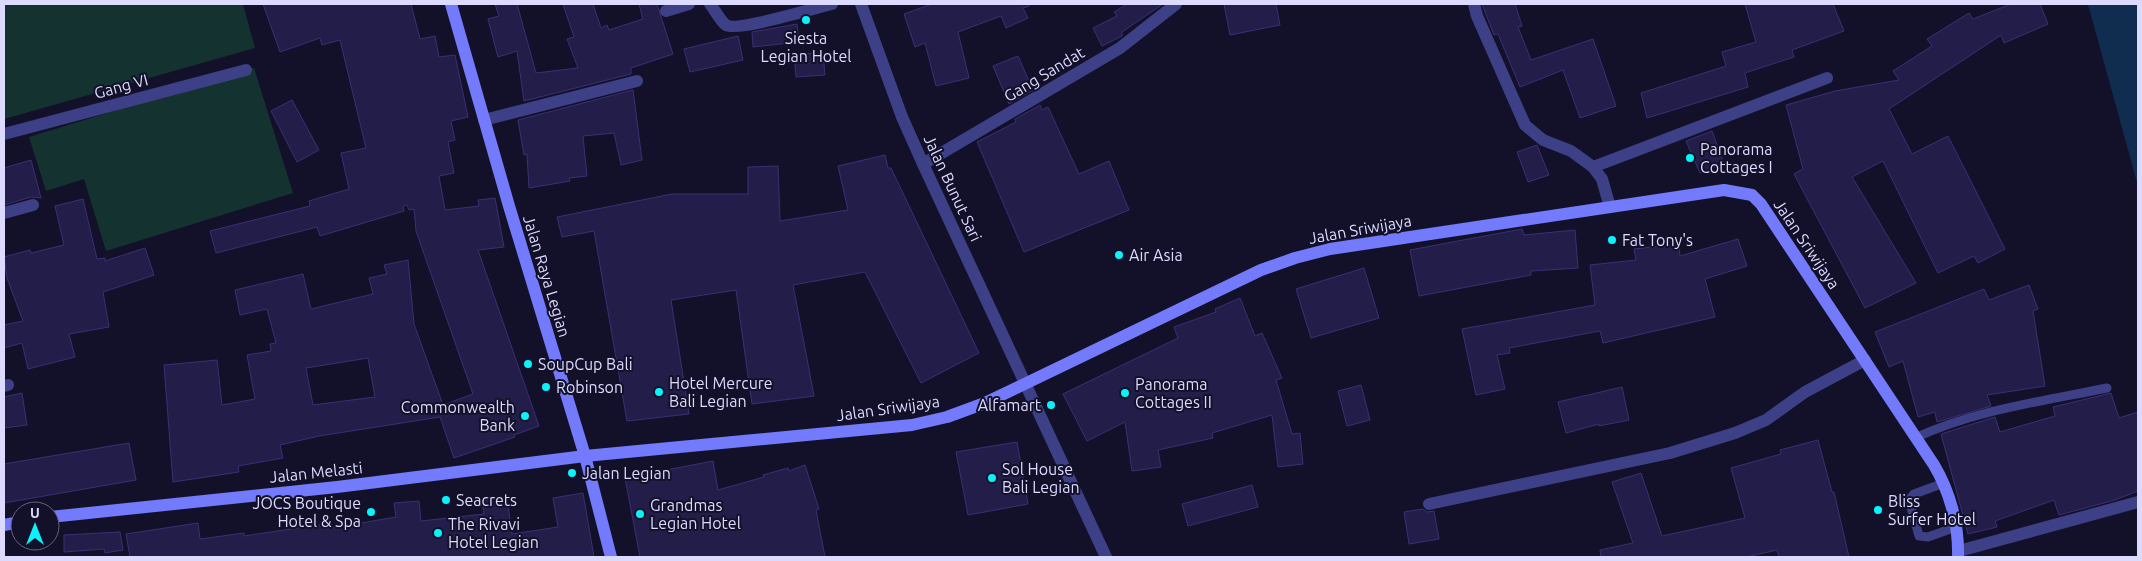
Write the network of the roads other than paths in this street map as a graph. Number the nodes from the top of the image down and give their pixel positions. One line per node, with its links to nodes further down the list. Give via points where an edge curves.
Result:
1 (452, 4): 12 (street, Jalan Raya Legian)
2 (689, 4): 8 (street)
3 (710, 4): 4 (street, via 729,27 746,26)
4 (832, 4)
5 (861, 4): 14 (street, Jalan Bunut Sari, via 902,117)
6 (1176, 4): 14 (street, Gang Sandat, via 1120,48)
7 (1474, 4): 15 (street, via 1476,16 1525,125 1543,140 1571,151)
8 (666, 11)
9 (246, 70): 13 (street, Gang VI)
10 (1827, 78): 15 (street)
11 (637, 81): 12 (street)
12 (484, 120): 23 (street, Jalan Raya Legian)
13 (4, 134)
14 (923, 164): 20 (street, Jalan Bunut Sari)
15 (1593, 168): 17 (street, via 1602,179)
16 (34, 205): 18 (street)
17 (1610, 207): 19 (street, Jalan Sriwijaya, via 1724,190 1752,195); 20 (street, Jalan Sriwijaya, via 1330,249 1295,258 1261,270)
18 (4, 213)
19 (1865, 360): 22 (street, Jalan Sriwijaya); 26 (street, via 1805,392 1766,420 1735,433 1670,453)
20 (1026, 383): 23 (street, Jalan Sriwijaya, via 947,417 912,425); 31 (street, Jalan Bunut Sari)
21 (2107, 388): 22 (lane, via 2000,410 1937,428)
22 (1916, 438): 24 (street, Jalan Sriwijaya)
23 (586, 456): 27 (street, Jalan Melasti, via 337,487); 30 (street, Jalan Raya Legian)
24 (1944, 483): 28 (street, Jalan Sriwijaya); 28 (lane, via 1914,494 1909,500 1919,536 1928,538)
25 (2138, 502): 29 (street)
26 (1429, 504)
27 (60, 516)
28 (1956, 527): 29 (street, Jalan Sriwijaya)
29 (1958, 554)
30 (611, 557)
31 (1106, 557)

